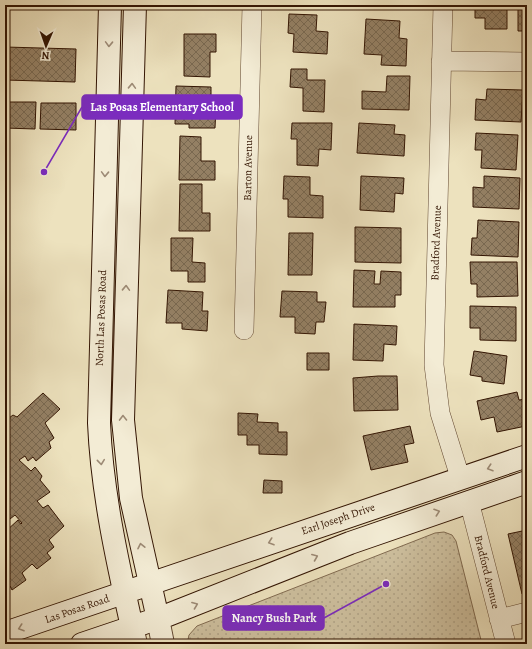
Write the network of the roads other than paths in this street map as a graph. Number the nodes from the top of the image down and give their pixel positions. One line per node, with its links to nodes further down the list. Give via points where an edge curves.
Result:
1 (110, 5): 13 (main road, North Las Posas Road, one-way to 13, via 99,423 107,504)
2 (135, 5): 12 (main road, one-way to 2, via 131,498 123,420)
3 (252, 5): 7 (street, Barton Avenue)
4 (443, 5): 5 (street, Bradford Avenue)
5 (441, 61): 6 (street); 9 (street, Bradford Avenue, via 434,365 440,413)
6 (527, 62)
7 (244, 330)
8 (527, 456): 9 (main road, Earl Joseph Drive, one-way to 9)
9 (460, 477): 12 (main road, Earl Joseph Drive, one-way to 12)
10 (527, 482): 11 (main road)
11 (469, 501): 15 (street, Bradford Avenue); 16 (main road, one-way to 11, via 350,543)
12 (149, 584): 13 (main road, Las Posas Road); 16 (main road)
13 (124, 593): 17 (main road, Las Posas Road, one-way to 17); 18 (main road, North Las Posas Road)
14 (527, 612): 15 (street)
15 (499, 618): 21 (street, Bradford Avenue)
16 (158, 619): 18 (main road); 20 (main road)
17 (5, 633)
18 (134, 636): 19 (main road)
19 (82, 644)
20 (164, 644)
21 (506, 644)

